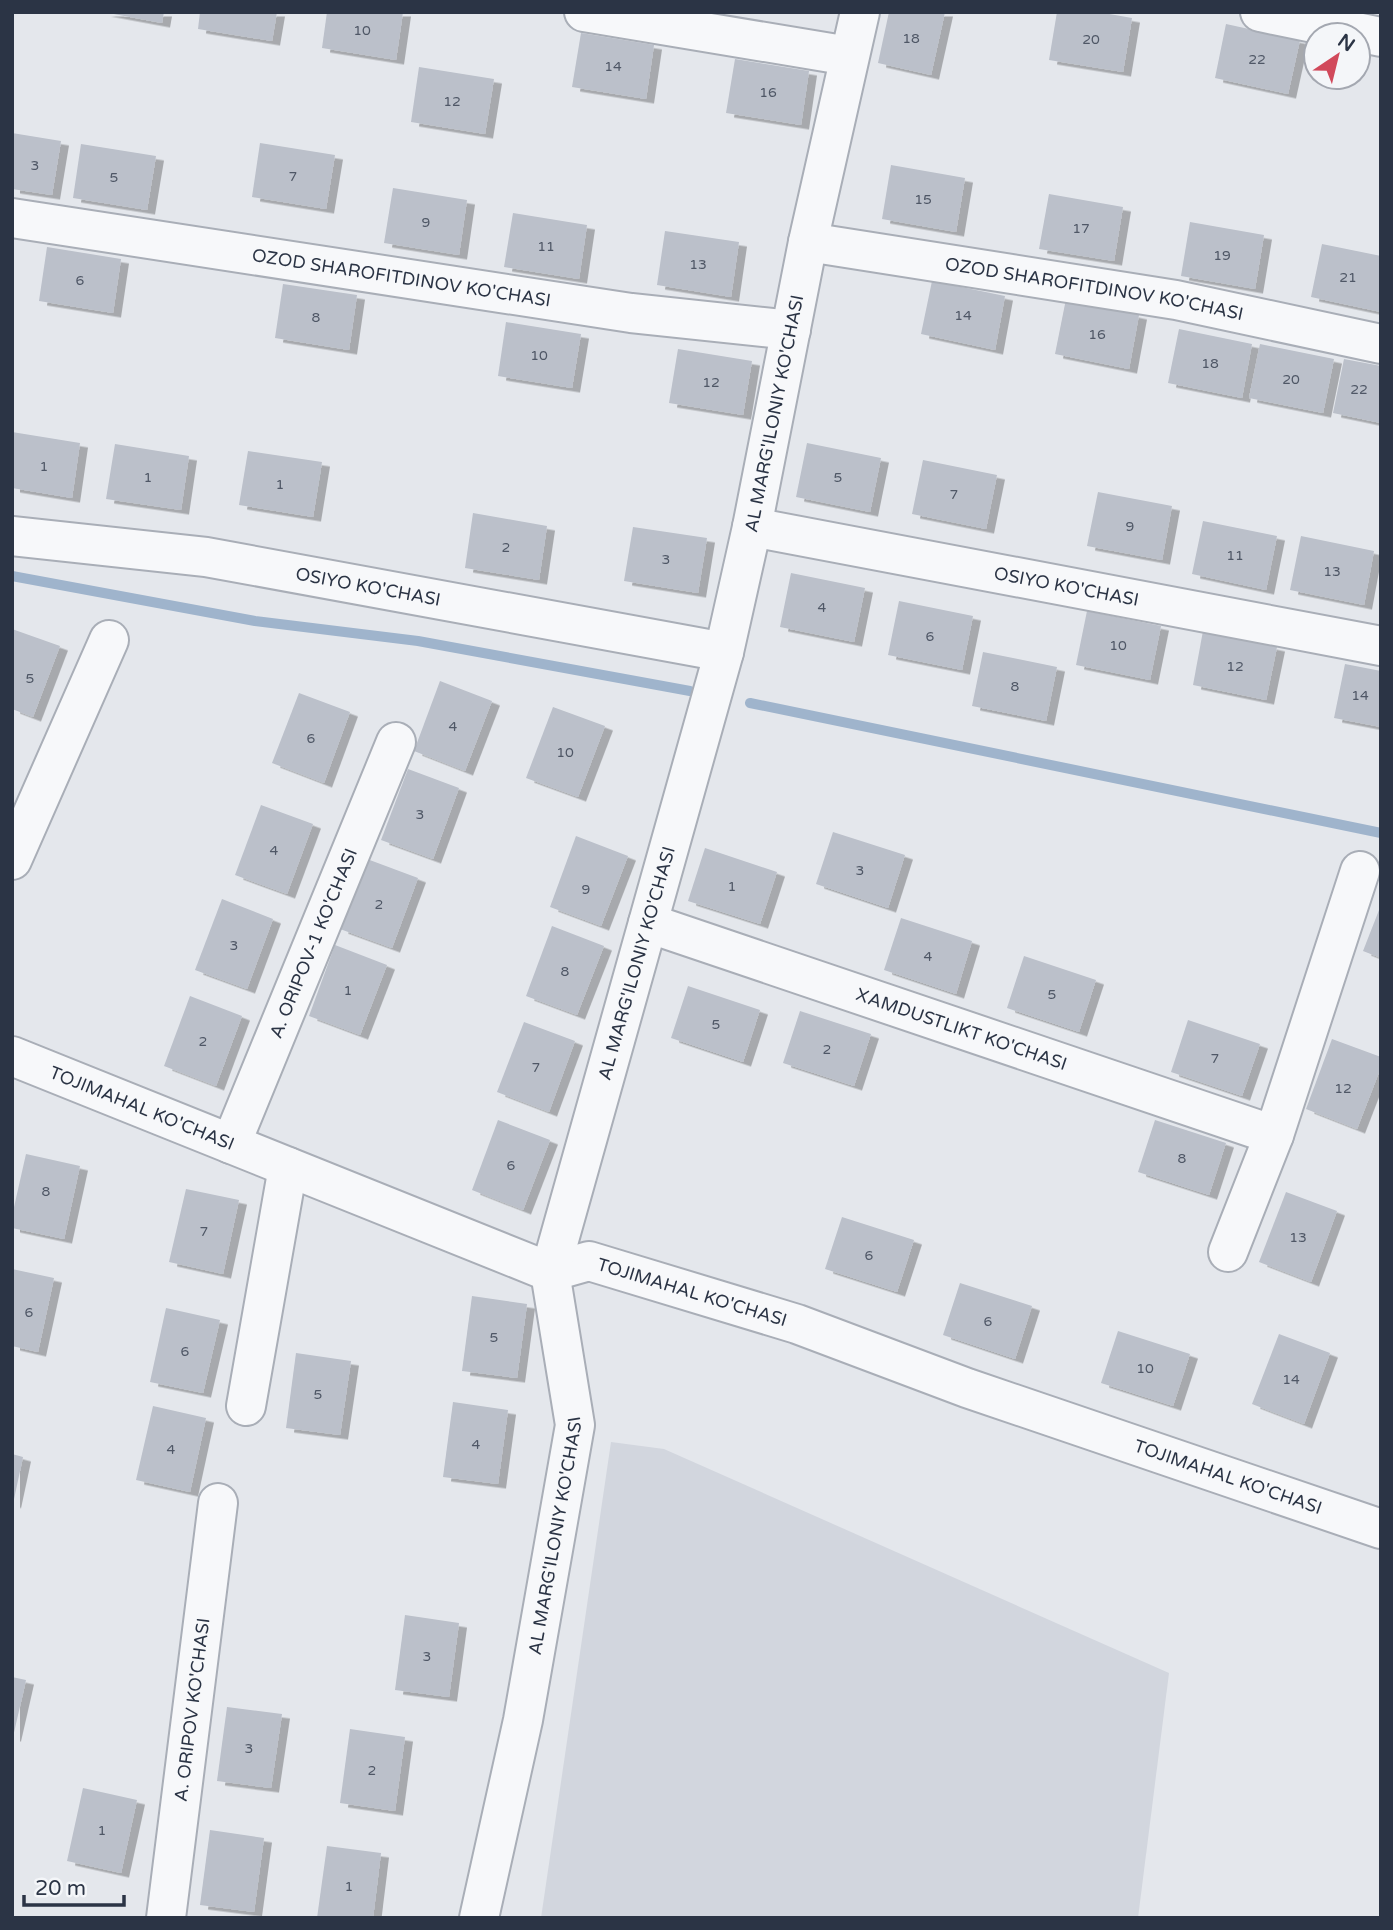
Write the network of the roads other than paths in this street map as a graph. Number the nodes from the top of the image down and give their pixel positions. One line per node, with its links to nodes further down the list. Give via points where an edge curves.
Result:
1 (584, 12): 5 (street)
2 (860, 12): 5 (street, AL MARG'ILONIY KO'CHASI)
3 (1260, 12): 4 (street)
4 (1381, 37)
5 (849, 56): 7 (street, AL MARG'ILONIY KO'CHASI)
6 (12, 218): 8 (street, OZOD SHAROFITDINOV KO'CHASI, via 631,313)
7 (808, 242): 8 (street, AL MARG'ILONIY KO'CHASI); 9 (street, OZOD SHAROFITDINOV KO'CHASI, via 1176,300)
8 (791, 330): 10 (street, AL MARG'ILONIY KO'CHASI)
9 (1381, 344)
10 (752, 527): 13 (street, OSIYO KO'CHASI); 14 (street, AL MARG'ILONIY KO'CHASI)
11 (12, 536): 14 (street, OSIYO KO'CHASI, via 206,557)
12 (109, 640): 16 (street)
13 (1381, 646)
14 (724, 652): 18 (street, AL MARG'ILONIY KO'CHASI)
15 (396, 742): 21 (street, A. ORIPOV-1 KO'CHASI)
16 (12, 860)
17 (1360, 871): 20 (street)
18 (648, 923): 20 (street, XAMDUSTLIKT KO'CHASI); 24 (street, AL MARG'ILONIY KO'CHASI)
19 (14, 1068): 21 (street, TOJIMAHAL KO'CHASI)
20 (1274, 1135): 23 (street)
21 (231, 1144): 22 (street, TOJIMAHAL KO'CHASI)
22 (288, 1167): 24 (street, TOJIMAHAL KO'CHASI); 25 (street)
23 (1228, 1252)
24 (550, 1272): 27 (street, TOJIMAHAL KO'CHASI, via 589,1261 797,1324 967,1388); 29 (street, AL MARG'ILONIY KO'CHASI, via 575,1425 523,1720)
25 (246, 1406)
26 (218, 1503): 28 (street, A. ORIPOV KO'CHASI)
27 (1381, 1529)
28 (166, 1918)
29 (479, 1918)

